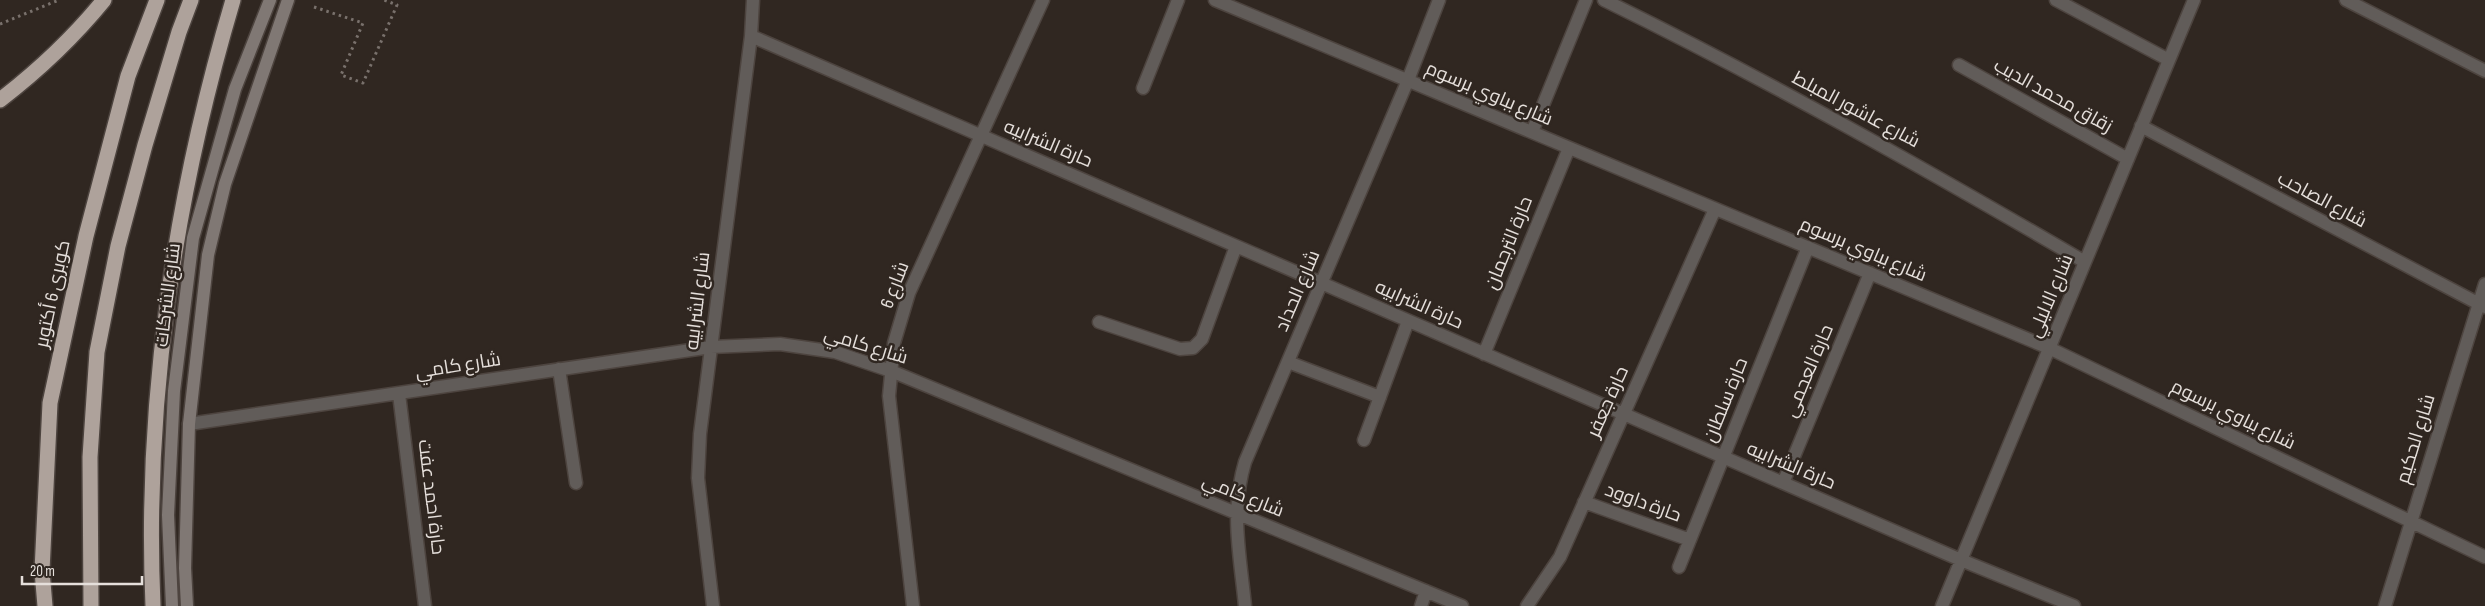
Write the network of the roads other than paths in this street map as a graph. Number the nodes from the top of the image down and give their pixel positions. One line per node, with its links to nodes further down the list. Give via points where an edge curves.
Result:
1 (104, 0): 23 (highway, via 39,69)
2 (158, 0): 61 (highway, كوبرى 6 أكتوبر, via 128,76 86,236 50,403 42,571)
3 (191, 0): 62 (highway, via 145,145 118,246 97,352 90,457)
4 (233, 0): 63 (highway, via 210,78 177,234 158,391 151,550)
5 (270, 0): 64 (main road, شارع الشركات, via 235,89 193,238 174,391 168,516)
6 (288, 0): 48 (main road, شارع الشركات, via 224,184 208,255)
7 (753, 0): 17 (street, شارع الشرابيه)
8 (1043, 0): 26 (street, شارع 6)
9 (1178, 0): 22 (street)
10 (1215, 0): 21 (street, شارع بباوي برسوم)
11 (1439, 0): 21 (street, شارع الحداد)
12 (1586, 0): 25 (street)
13 (1604, 0): 32 (street, شارع عاشور المبلط, via 1882,145)
14 (2056, 0): 18 (street)
15 (2194, 0): 18 (street, شارع الاليلي)
16 (2346, 0): 20 (street)
17 (750, 36): 26 (street, حارة الشرابيه); 39 (street, شارع الشرابيه)
18 (2169, 60): 24 (street, شارع الاليلي)
19 (1959, 65): 28 (street, زقاق محمد الديب)
20 (2485, 71)
21 (1408, 80): 25 (street, شارع بباوي برسوم); 34 (street, شارع الحداد)
22 (1144, 88)
23 (0, 100)
24 (2141, 126): 28 (street, شارع الاليلي); 36 (street, شارع الصاحب)
25 (1532, 132): 27 (street, شارع بباوي برسوم)
26 (981, 136): 30 (street, حارة الشرابيه); 44 (street, شارع 6, via 909,293 894,343)
27 (1569, 148): 29 (street, شارع بباوي برسوم); 41 (street, حارة الترجمان)
28 (2128, 159): 32 (street, شارع الاليلي)
29 (1715, 208): 31 (street, شارع بباوي برسوم); 47 (street, حارة جعفر)
30 (1236, 246): 34 (street, حارة الشرابيه); 38 (street, via 1202,339 1194,348 1180,349)
31 (1808, 247): 33 (street, شارع بباوي برسوم); 50 (street, حارة سلطان)
32 (2085, 262): 40 (street, شارع الاليلي)
33 (1870, 273): 40 (street, شارع بباوي برسوم); 52 (street, حارة العجمي)
34 (1322, 283): 37 (street, حارة الشرابيه); 42 (street, شارع الحداد)
35 (2485, 284): 36 (street, شارع الحكيم)
36 (2481, 305): 55 (street, شارع الحكيم)
37 (1408, 321): 41 (street, حارة الشرابيه); 46 (street)
38 (1099, 322)
39 (711, 347): 43 (street, شارع كامي); 44 (street, شارع كامي, via 780,344 835,352); 67 (street, شارع الشرابيه, via 698,478)
40 (2049, 348): 55 (street, شارع بباوي برسوم); 58 (street, شارع الاليلي)
41 (1484, 354): 47 (street, حارة الشرابيه)
42 (1288, 362): 46 (street); 54 (street, شارع الحداد, via 1245,462 1238,487)
43 (560, 369): 45 (street, شارع كامي); 51 (street)
44 (892, 371): 54 (street, شارع كامي); 68 (street, شارع 6, via 889,396)
45 (399, 394): 48 (street, شارع كامي); 66 (street, حارة احمد عفت)
46 (1380, 396): 49 (street)
47 (1623, 414): 50 (street, حارة الشرابيه); 53 (street, حارة جعفر)
48 (189, 424): 65 (main road, شارع الشركات, via 185,568)
49 (1364, 440)
50 (1723, 457): 52 (street, حارة الشرابيه); 56 (street, حارة سلطان)
51 (576, 483)
52 (1783, 483): 58 (street, حارة الشرابيه)
53 (1584, 502): 56 (street, حارة داوود); 72 (street, حارة جعفر, via 1560,557)
54 (1236, 513): 60 (street, شارع كامي); 69 (street, شارع الحداد)
55 (2411, 521): 57 (street, شارع بباوي برسوم); 75 (street, شارع الحكيم)
56 (1690, 540): 59 (street, حارة سلطان)
57 (2485, 557)
58 (1961, 560): 73 (street, شارع الاليلي); 74 (street, حارة الشرابيه)
59 (1679, 567)
60 (1426, 591): 70 (street); 71 (street, شارع كامي)
61 (45, 606)
62 (91, 606)
63 (153, 606)
64 (172, 606)
65 (188, 606)
66 (425, 606)
67 (713, 606)
68 (913, 606)
69 (1245, 606)
70 (1421, 606)
71 (1462, 606)
72 (1527, 606)
73 (1942, 606)
74 (2074, 606)
75 (2385, 606)

